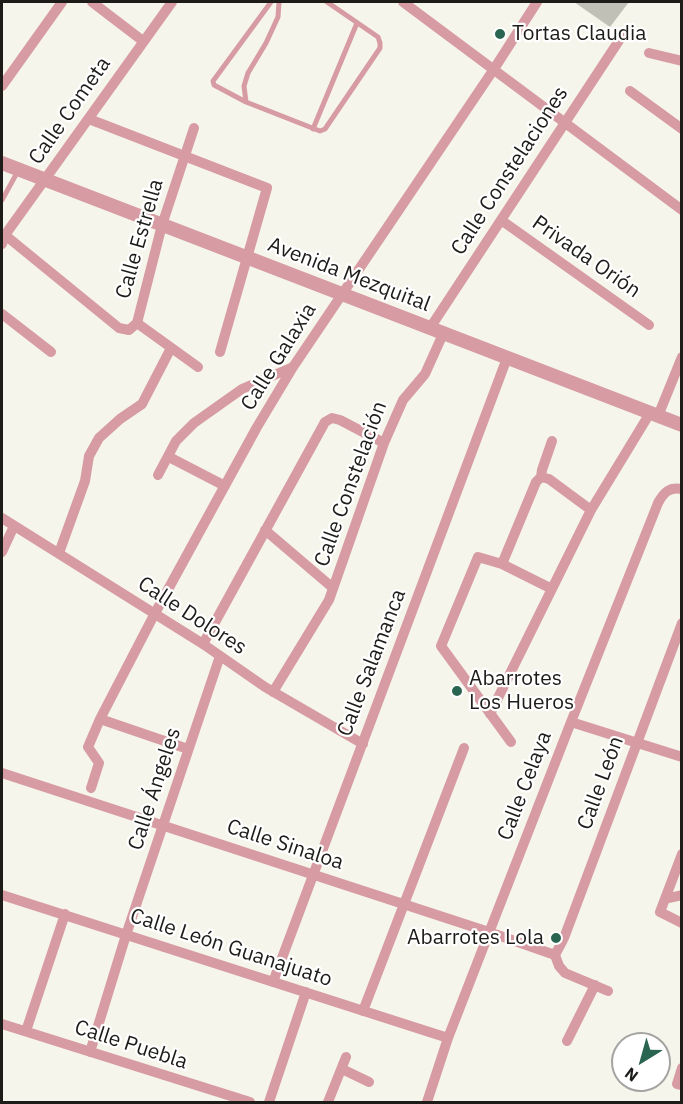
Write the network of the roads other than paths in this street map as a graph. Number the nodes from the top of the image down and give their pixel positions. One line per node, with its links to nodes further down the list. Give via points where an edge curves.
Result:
1 (62, 2): 15 (street)
2 (92, 2): 11 (street)
3 (172, 2): 11 (street, Calle Cometa)
4 (271, 2): 17 (lane, via 213,81 216,87)
5 (279, 2): 17 (lane, via 278,17 248,73 244,86)
6 (327, 2): 9 (lane)
7 (404, 2): 14 (street)
8 (537, 2): 14 (street, Calle Galaxia)
9 (357, 23): 21 (lane); 21 (lane, via 378,38 380,48 325,129)
10 (622, 36): 19 (street, Calle Constelaciones)
11 (143, 41): 18 (street, Calle Cometa)
12 (649, 53): 13 (street)
13 (681, 61)
14 (494, 69): 19 (street); 33 (street, Calle Galaxia)
15 (2, 86)
16 (630, 92): 22 (street)
17 (246, 102): 21 (lane)
18 (89, 118): 23 (street); 26 (street, Calle Cometa)
19 (565, 123): 28 (street); 29 (street, Calle Constelaciones)
20 (194, 128): 23 (street, Calle Estrella)
21 (314, 129)
22 (681, 129)
23 (185, 156): 30 (street, Calle Estrella); 32 (street, via 267,188)
24 (2, 163): 25 (street, Avenida Mezquital)
25 (18, 170): 26 (street, Avenida Mezquital); 27 (lane)
26 (45, 180): 30 (street, Avenida Mezquital); 31 (street, Calle Cometa)
27 (2, 200)
28 (681, 210)
29 (501, 220): 35 (street, Privada Orión); 37 (street, Calle Constelaciones)
30 (162, 225): 32 (street, Avenida Mezquital); 36 (street, Calle Estrella)
31 (3, 239): 36 (street, via 119,328)
32 (246, 258): 33 (street, Avenida Mezquital); 41 (street)
33 (342, 294): 37 (street, Avenida Mezquital); 45 (street, Calle Galaxia)
34 (2, 314): 40 (street)
35 (649, 325)
36 (133, 327): 39 (street)
37 (430, 328): 38 (street, Avenida Mezquital)
38 (444, 334): 43 (street, Avenida Mezquital); 49 (street, Calle Constelación, via 425,374 403,400)
39 (171, 348): 44 (street); 60 (street, via 142,404 99,438 89,456 85,481)
40 (51, 352)
41 (220, 352)
42 (681, 357): 46 (street)
43 (507, 358): 46 (street, Avenida Mezquital); 74 (street, Calle Salamanca)
44 (198, 367)
45 (293, 367): 50 (street, via 242,389 194,423 176,441); 53 (street, Calle Galaxia)
46 (654, 415): 47 (street, Avenida Mezquital); 55 (street)
47 (681, 425)
48 (552, 441): 52 (street)
49 (384, 443): 58 (street, via 340,420 332,418 325,422); 62 (street, Calle Constelación)
50 (169, 457): 51 (street); 53 (street)
51 (158, 475)
52 (542, 477): 55 (street); 61 (street, via 536,482)
53 (225, 486): 64 (street, Calle Galaxia)
54 (681, 489): 71 (street, Calle Celaya, via 670,489 658,503)
55 (591, 510): 63 (street)
56 (2, 518): 57 (street, Calle Dolores)
57 (14, 526): 59 (street); 60 (street, Calle Dolores)
58 (265, 530): 62 (street); 66 (street)
59 (2, 552)
60 (59, 553): 64 (street, Calle Dolores)
61 (502, 564): 63 (street); 69 (street, via 478,557 441,646)
62 (333, 588): 68 (street, Calle Constelación)
63 (552, 589): 69 (street)
64 (154, 615): 66 (street, Calle Dolores); 70 (street, Calle Galaxia)
65 (681, 623): 73 (street, Calle León)
66 (203, 644): 67 (street, Calle Dolores)
67 (220, 656): 68 (street, Calle Dolores); 76 (street, Calle Ángeles)
68 (273, 692): 74 (street, Calle Dolores)
69 (490, 714): 72 (street)
70 (100, 719): 76 (street); 79 (street, Calle Galaxia, via 88,747 99,763)
71 (571, 722): 73 (street); 89 (street, Calle Celaya)
72 (511, 742)
73 (636, 743): 77 (street); 91 (street, Calle León)
74 (363, 744): 82 (street, Calle Salamanca)
75 (464, 748): 86 (street)
76 (188, 749): 80 (street, Calle Ángeles)
77 (681, 757)
78 (2, 773): 80 (street, Calle Sinaloa)
79 (91, 788)
80 (163, 826): 82 (street, Calle Sinaloa); 90 (street, Calle Ángeles)
81 (681, 854): 85 (street)
82 (313, 875): 86 (street, Calle Sinaloa); 92 (street, Calle Salamanca)
83 (2, 895): 87 (street, Calle León Guanajuato)
84 (681, 895): 85 (street)
85 (664, 899): 88 (street, via 660,912)
86 (404, 904): 89 (street, Calle Sinaloa); 96 (street)
87 (65, 914): 90 (street, Calle León Guanajuato); 98 (street)
88 (681, 923)
89 (489, 932): 91 (street, Calle Sinaloa); 99 (street, Calle Celaya)
90 (126, 935): 92 (street, Calle León Guanajuato); 101 (street, Calle Ángeles)
91 (555, 955): 93 (street, via 565,973)
92 (273, 982): 95 (street, Calle León Guanajuato)
93 (595, 985): 94 (street); 100 (street)
94 (608, 991)
95 (306, 992): 96 (street, Calle León Guanajuato); 108 (street)
96 (363, 1011): 99 (street, Calle León Guanajuato)
97 (2, 1024): 98 (street, Calle Puebla)
98 (26, 1031): 101 (street, Calle Puebla)
99 (448, 1038): 110 (street, Calle Celaya)
100 (567, 1041)
101 (90, 1052): 107 (street, Calle Puebla)
102 (346, 1057): 104 (street)
103 (681, 1068): 106 (street, via 677,1084)
104 (342, 1069): 105 (street); 109 (street)
105 (369, 1082)
106 (681, 1085)
107 (250, 1102)
108 (269, 1102)
109 (328, 1102)
110 (427, 1102)

